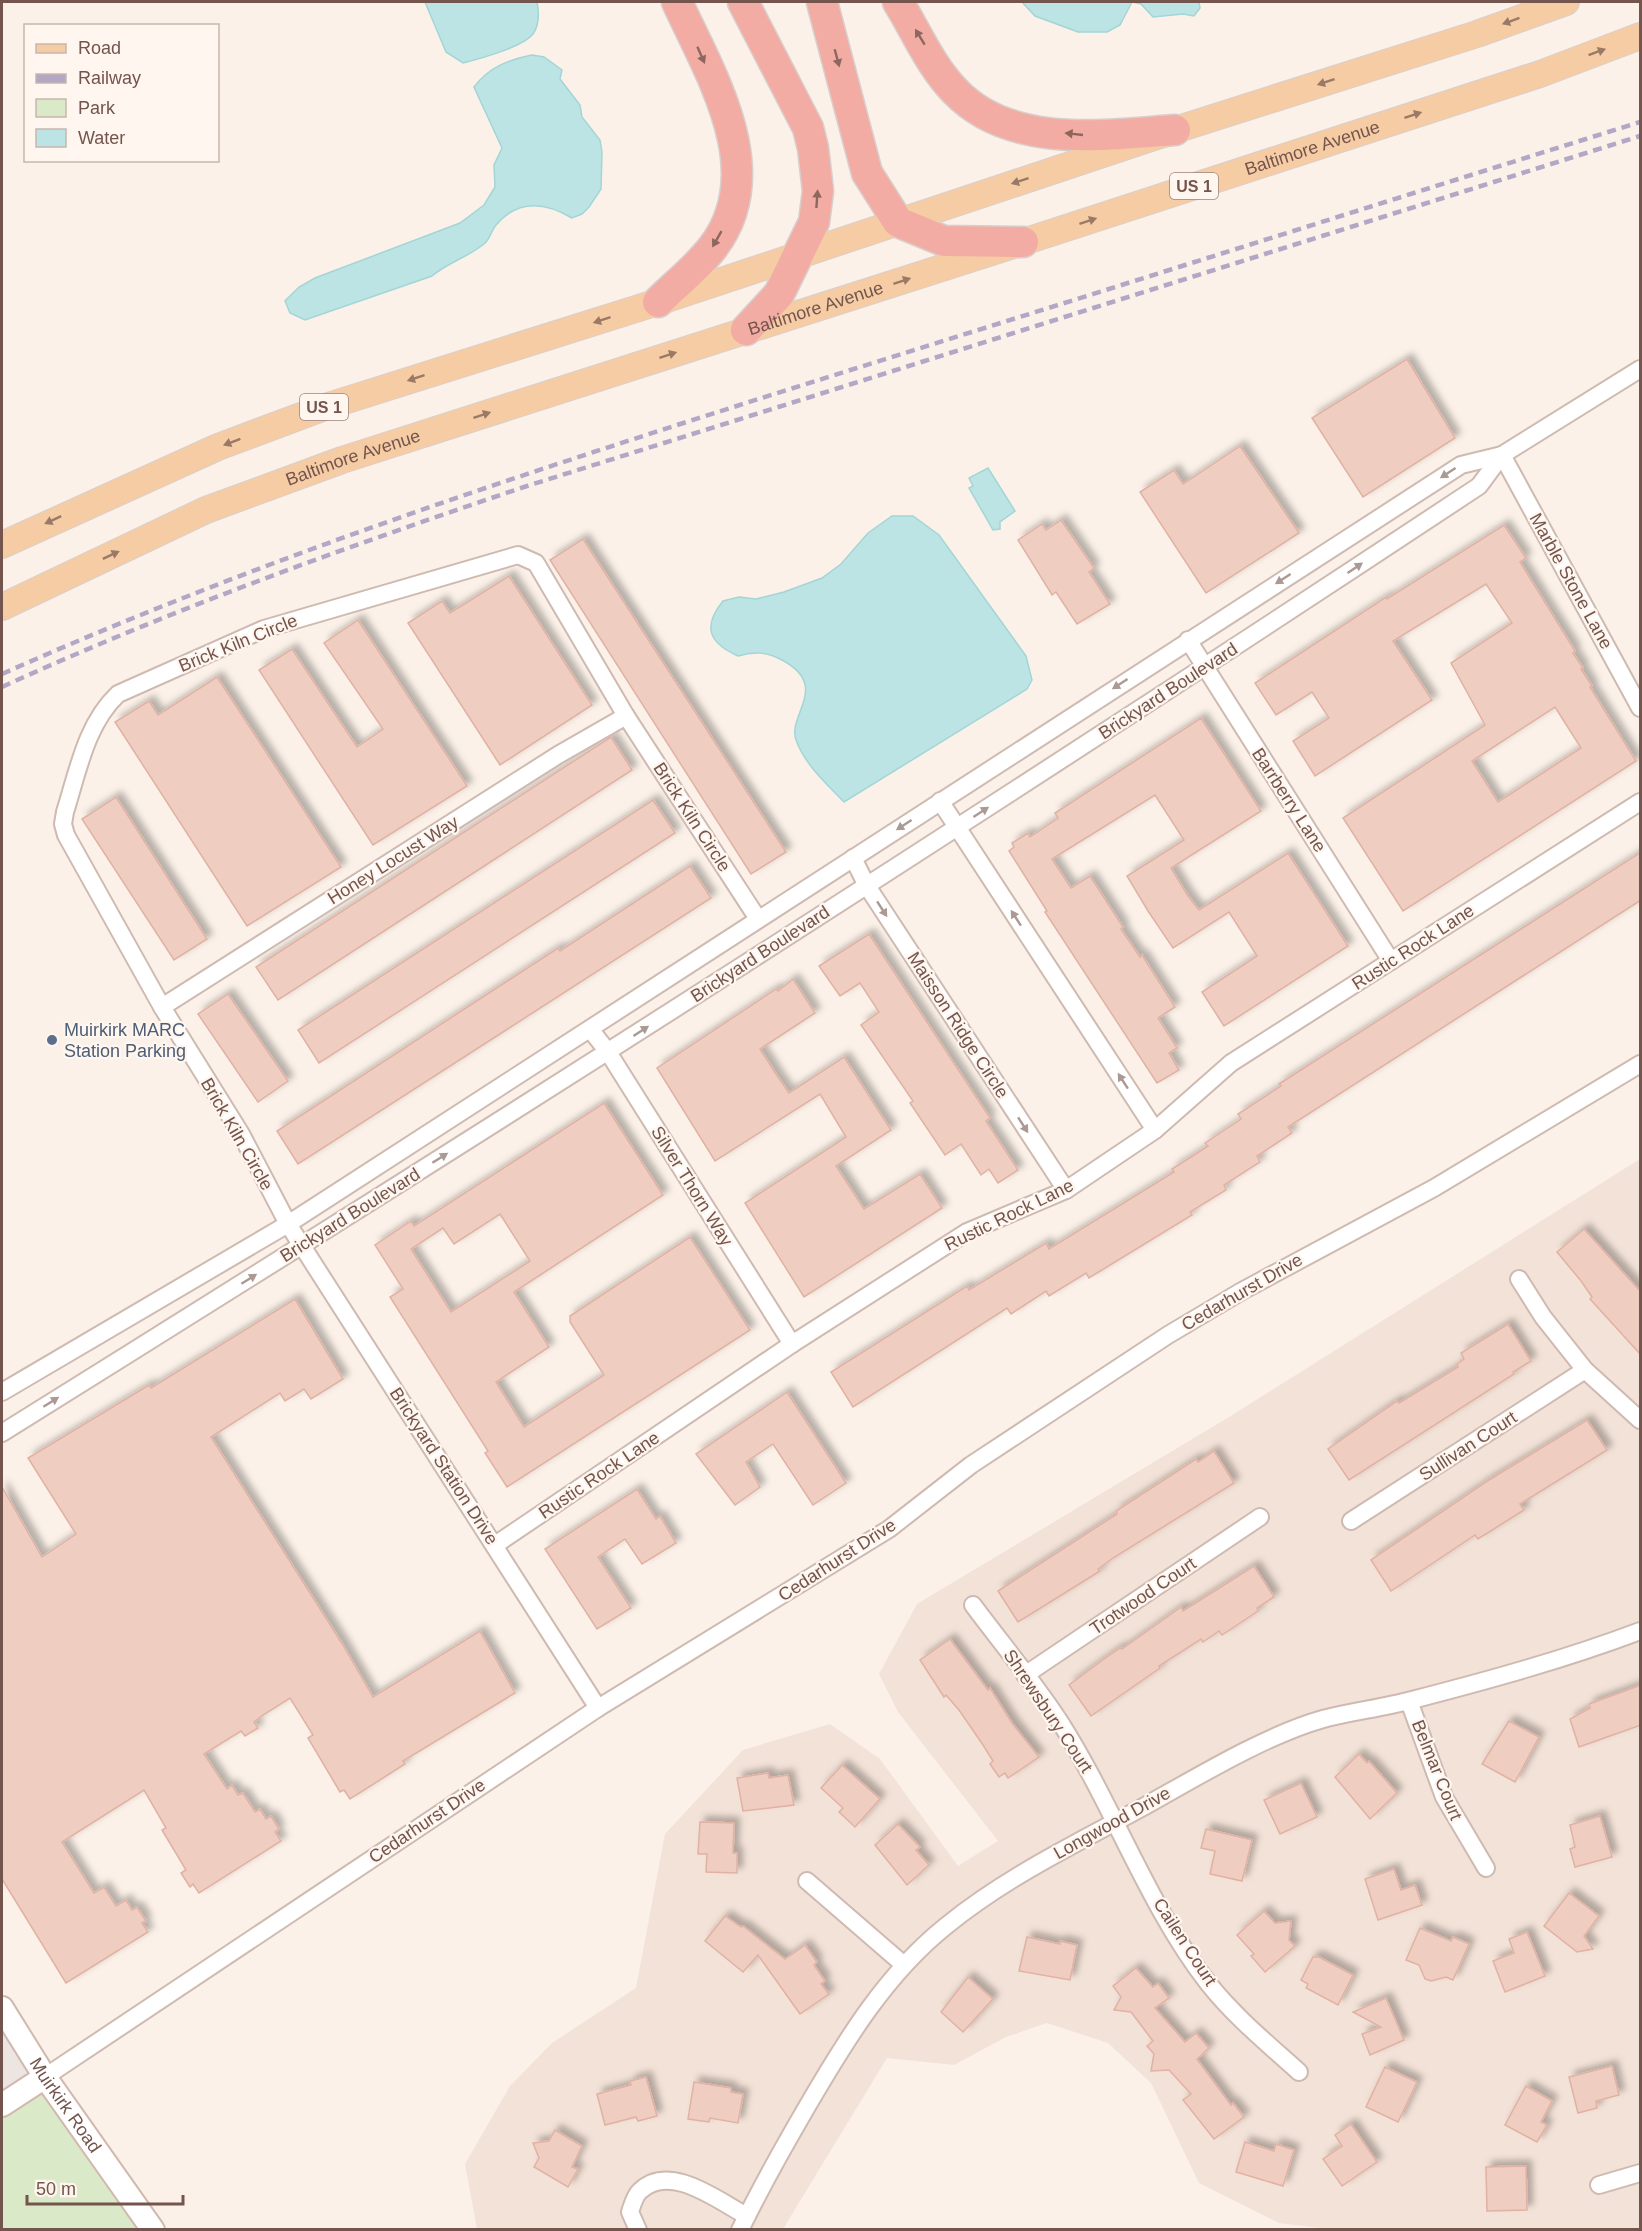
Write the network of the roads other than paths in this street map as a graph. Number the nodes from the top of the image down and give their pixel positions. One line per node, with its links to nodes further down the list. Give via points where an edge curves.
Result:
1 (677, 2): 11 (highway, one-way to 11, via 725,106 735,143 737,178 729,216 714,247)
2 (742, 2): 10 (highway, one-way to 2, via 816,209 813,148 808,128)
3 (822, 2): 8 (highway, one-way to 8, via 867,173)
4 (898, 2): 7 (highway, one-way to 4, via 1088,136 1031,130 996,118 967,102 946,81)
5 (1566, 2): 7 (main road, US 1, one-way to 7)
6 (1641, 36): 9 (main road, Baltimore Avenue / US 1, one-way to 6, via 1539,74)
7 (1175, 130): 8 (main road, US 1, one-way to 8)
8 (898, 222): 9 (highway, via 944,242); 10 (main road, US 1)
9 (1023, 242): 12 (main road, Baltimore Avenue / US 1, one-way to 9)
10 (799, 254): 11 (main road, US 1); 12 (highway, via 779,294)
11 (658, 302): 15 (main road, US 1, one-way to 15, via 324,407 208,452)
12 (746, 330): 16 (main road, Baltimore Avenue / US 1, one-way to 12, via 206,510 342,460)
13 (1641, 369): 14 (street, Brickyard Boulevard)
14 (1502, 455): 17 (street, Brickyard Boulevard, one-way to 17, via 1461,465); 18 (street, Brickyard Boulevard, one-way to 14, via 1479,486); 19 (street, Marble Stone Lane)
15 (2, 545)
16 (2, 607)
17 (1188, 640): 18 (street, Barrberry Lane); 21 (street, Brickyard Boulevard, one-way to 21)
18 (1205, 668): 23 (street, Brickyard Boulevard, one-way to 18); 27 (street, Barrberry Lane)
19 (1641, 708)
20 (626, 716): 26 (street, Brick Kiln Circle); 28 (street, Honey Locust Way, via 558,755); 28 (street, Brick Kiln Circle, via 536,563 518,555 264,629 118,694 94,723 63,824)
21 (940, 801): 23 (street); 24 (street, Brickyard Boulevard, one-way to 24)
22 (1641, 802): 27 (street, Rustic Rock Lane)
23 (957, 828): 25 (street, Brickyard Boulevard); 32 (street, one-way to 23)
24 (853, 858): 25 (street, Maisson Ridge Circle); 26 (street, Brickyard Boulevard)
25 (867, 886): 30 (street, Brickyard Boulevard, one-way to 25); 33 (street, Maisson Ridge Circle, one-way to 33)
26 (758, 920): 29 (street, Brickyard Boulevard)
27 (1391, 961): 32 (street, Rustic Rock Lane, via 1231,1063)
28 (162, 1007): 34 (street, Brick Kiln Circle, via 241,1134)
29 (590, 1029): 30 (street, Silver Thorn Way); 34 (street, Brickyard Boulevard)
30 (608, 1052): 35 (street, Brickyard Boulevard, one-way to 30); 37 (street, Silver Thorn Way)
31 (1641, 1064): 49 (street, Cedarhurst Drive, via 1434,1188 1168,1335 971,1465 852,1553)
32 (1155, 1130): 33 (street, Rustic Rock Lane)
33 (1066, 1190): 37 (street, Rustic Rock Lane, via 967,1232)
34 (288, 1224): 35 (street, Brickyard Station Drive); 39 (street, Brickyard Boulevard)
35 (302, 1245): 41 (street, Brickyard Boulevard, one-way to 35); 44 (street, Brickyard Station Drive)
36 (1519, 1279): 38 (street)
37 (792, 1344): 44 (street, Rustic Rock Lane)
38 (1585, 1370): 40 (street); 43 (street, Sullivan Court)
39 (2, 1392)
40 (1641, 1420)
41 (2, 1433)
42 (1260, 1518): 47 (street, Trotwood Court)
43 (1351, 1521)
44 (495, 1545): 49 (street, Brickyard Station Drive)
45 (974, 1605): 47 (street, Shrewsbury Court)
46 (1641, 1631): 48 (street, Longwood Drive, via 1527,1669)
47 (1025, 1675): 50 (street, Shrewsbury Court, via 1059,1721)
48 (1409, 1701): 50 (street, Longwood Drive, via 1322,1719 1213,1768); 51 (street, Belmar Court, via 1444,1797)
49 (598, 1708): 56 (street, Cedarhurst Drive)
50 (1114, 1822): 53 (street, Longwood Drive, via 976,1903); 55 (street, Cailen Court, via 1183,1946 1209,1983)
51 (1486, 1868)
52 (807, 1881): 53 (street)
53 (904, 1965): 60 (street, Longwood Drive, via 838,2053)
54 (2, 2008): 56 (main road, Muirkirk Road)
55 (1299, 2072)
56 (45, 2077): 57 (main road); 61 (main road, Muirkirk Road)
57 (2, 2106)
58 (1641, 2173): 59 (street)
59 (1599, 2185)
60 (744, 2223): 62 (street, via 682,2182 660,2179 639,2191 630,2212)
61 (153, 2229)
62 (638, 2229)

